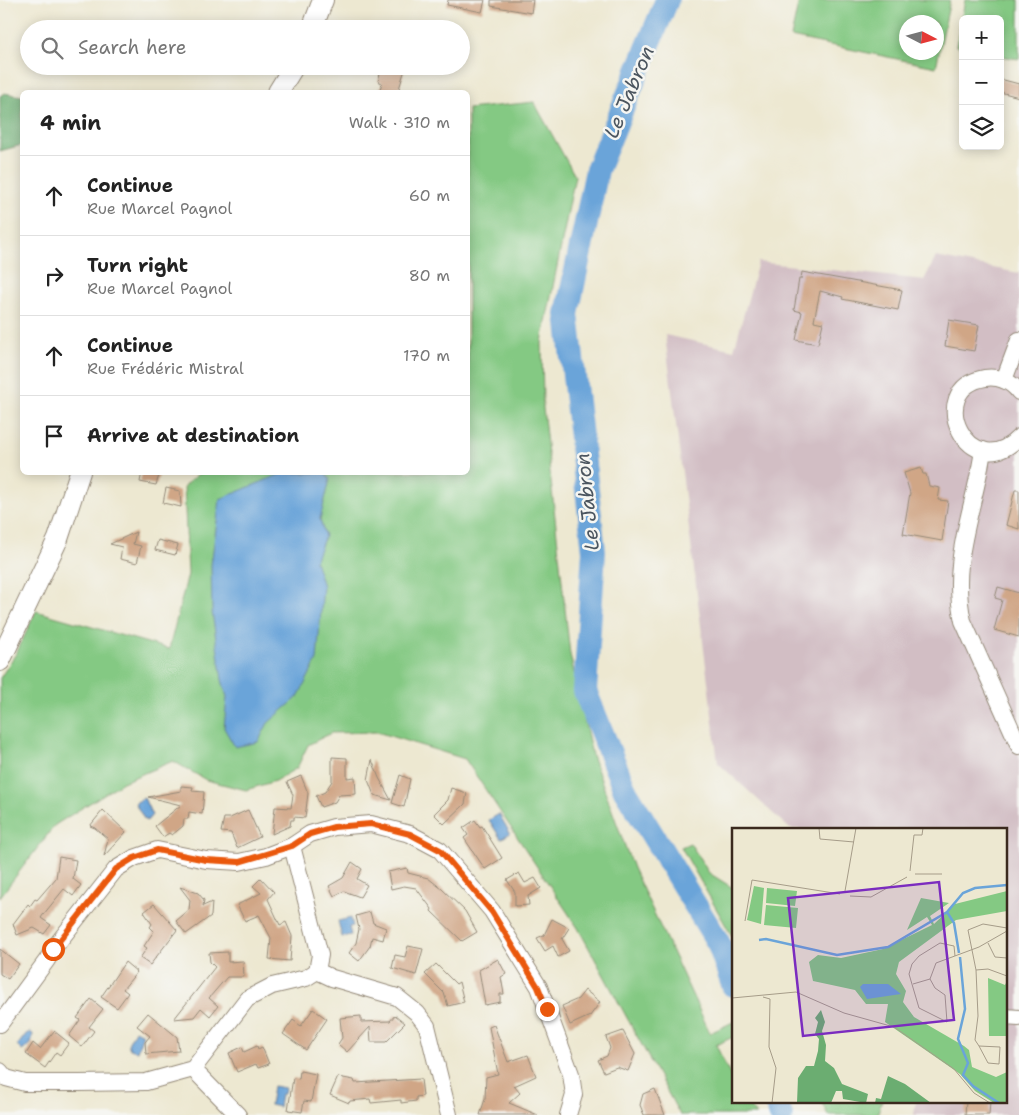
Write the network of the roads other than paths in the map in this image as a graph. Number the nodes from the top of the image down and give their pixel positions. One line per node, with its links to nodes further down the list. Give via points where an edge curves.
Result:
1 (322, 0): 2 (main road)
2 (315, 20)
3 (288, 75): 4 (main road)
4 (279, 90)
5 (1019, 340): 6 (street)
6 (1004, 380): 7 (street); 9 (street, via 980,379 966,387 957,400 954,416 958,431 969,443)
7 (1019, 392)
8 (1019, 437): 9 (street, via 1006,447)
9 (983, 450): 12 (street, via 959,562 960,605 963,621)
10 (79, 475): 11 (main road, via 58,539)
11 (0, 661)
12 (1019, 746)
13 (292, 846): 14 (street, via 320,955); 17 (street, via 239,862 206,860 157,850 134,858 116,869 53,949); 22 (street, via 310,834 334,827 371,824 410,834 440,850 492,912 538,987 571,1074 574,1095)
14 (317, 971): 18 (street, via 306,978 272,986 247,999); 21 (street, via 397,997 418,1013 427,1026)
15 (1006, 1016): 16 (street)
16 (1019, 1018)
17 (0, 1024)
18 (193, 1069): 19 (street, via 146,1082 79,1083 25,1083 6,1078); 20 (street)
19 (0, 1071)
20 (238, 1115)
21 (449, 1115)
22 (568, 1115)

